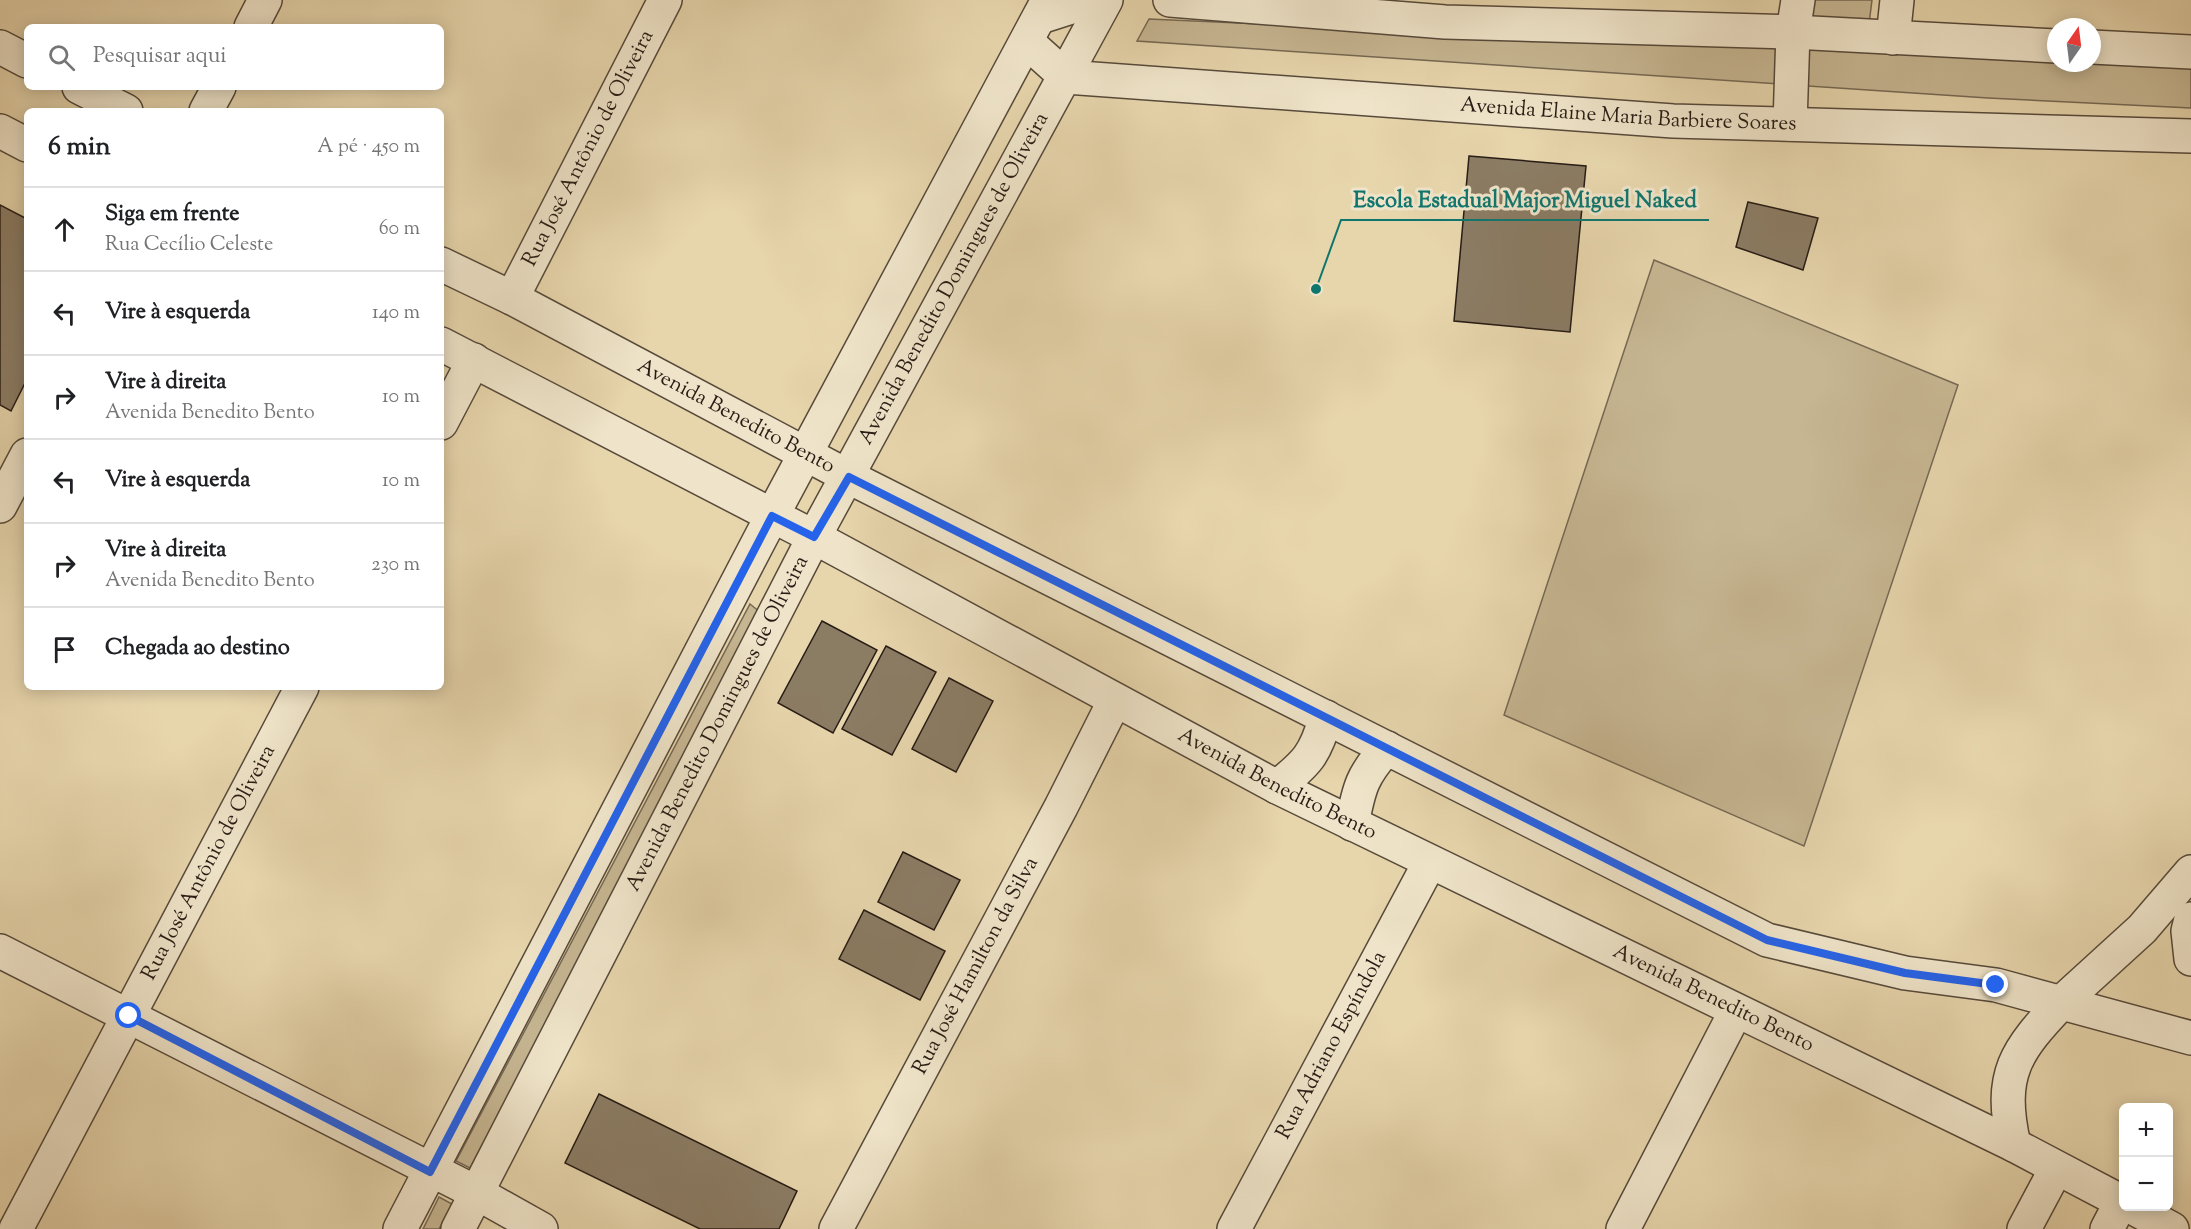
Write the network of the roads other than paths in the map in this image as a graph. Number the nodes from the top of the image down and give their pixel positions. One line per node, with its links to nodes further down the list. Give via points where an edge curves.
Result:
1 (265, 0): 10 (street)
2 (665, 0): 28 (street, Rua José Antônio de Oliveira)
3 (1093, 0): 9 (street)
4 (1106, 0): 18 (street, Avenida Benedito Domingues de Oliveira)
5 (1170, 0): 8 (street)
6 (1798, 0): 11 (street)
7 (1897, 0): 12 (street)
8 (1446, 11): 11 (street)
9 (1038, 20): 18 (street); 32 (street)
10 (253, 24)
11 (1793, 32): 12 (street); 23 (street)
12 (1893, 38): 13 (street)
13 (2047, 46)
14 (0, 47): 17 (street)
15 (2101, 47): 16 (street)
16 (2191, 52)
17 (24, 59)
18 (1066, 77): 23 (street, Avenida Elaine Maria Barbiere Soares, via 1673,121); 34 (street, Avenida Benedito Domingues de Oliveira)
19 (85, 90): 21 (street)
20 (217, 90): 22 (street)
21 (120, 108)
22 (208, 108)
23 (1790, 124): 25 (street, Avenida Elaine Maria Barbiere Soares)
24 (0, 131): 26 (street)
25 (2191, 136)
26 (24, 143)
27 (444, 265): 28 (street, Avenida Benedito Bento)
28 (512, 298): 32 (street, Avenida Benedito Bento)
29 (444, 345): 30 (street, Avenida Benedito Bento)
30 (474, 360): 31 (street); 36 (street, Avenida Benedito Bento)
31 (444, 417)
32 (806, 454): 34 (street, Avenida Benedito Bento); 36 (street)
33 (24, 461): 35 (street)
34 (849, 477): 37 (street, Avenida Benedito Domingues de Oliveira); 40 (street, Avenida Benedito Bento)
35 (0, 506)
36 (772, 516): 37 (street, Avenida Benedito Bento); 55 (street)
37 (814, 537): 39 (street, Avenida Benedito Bento); 56 (street, Avenida Benedito Domingues de Oliveira)
38 (300, 690): 51 (street, Rua José Antônio de Oliveira)
39 (1115, 700): 42 (street, Avenida Benedito Bento); 63 (street, Rua José Hamilton da Silva)
40 (1326, 717): 41 (street, Avenida Benedito Bento); 42 (street, via 1305,764)
41 (1387, 748): 43 (street, via 1368,769 1358,792); 49 (street, Avenida Benedito Bento, via 1767,940 1905,973 1996,985)
42 (1277, 787): 43 (street, Avenida Benedito Bento)
43 (1352, 824): 44 (street, Avenida Benedito Bento)
44 (1430, 862): 50 (street, Avenida Benedito Bento); 64 (street, Rua Adriano Espíndola)
45 (2191, 872): 49 (street, via 2142,929)
46 (2191, 919): 48 (street)
47 (0, 951): 51 (street)
48 (2191, 958)
49 (2063, 1001): 52 (street, Avenida Benedito Bento); 53 (street, via 2032,1033 2014,1062 2008,1098)
50 (1736, 1011): 53 (street, Avenida Benedito Bento); 65 (street)
51 (129, 1016): 55 (street); 59 (street, Rua José Antônio de Oliveira)
52 (2191, 1038)
53 (2014, 1145): 54 (street, Avenida Benedito Bento)
54 (2056, 1169): 57 (street, Avenida Benedito Bento); 66 (street)
55 (430, 1172): 56 (street); 60 (street)
56 (477, 1193): 61 (street, Avenida Benedito Domingues de Oliveira); 62 (street)
57 (2119, 1209)
58 (2124, 1211): 67 (street, Avenida Benedito Bento)
59 (15, 1229)
60 (400, 1229)
61 (458, 1229)
62 (541, 1229)
63 (836, 1229)
64 (1234, 1229)
65 (1623, 1229)
66 (2025, 1229)
67 (2172, 1229)

